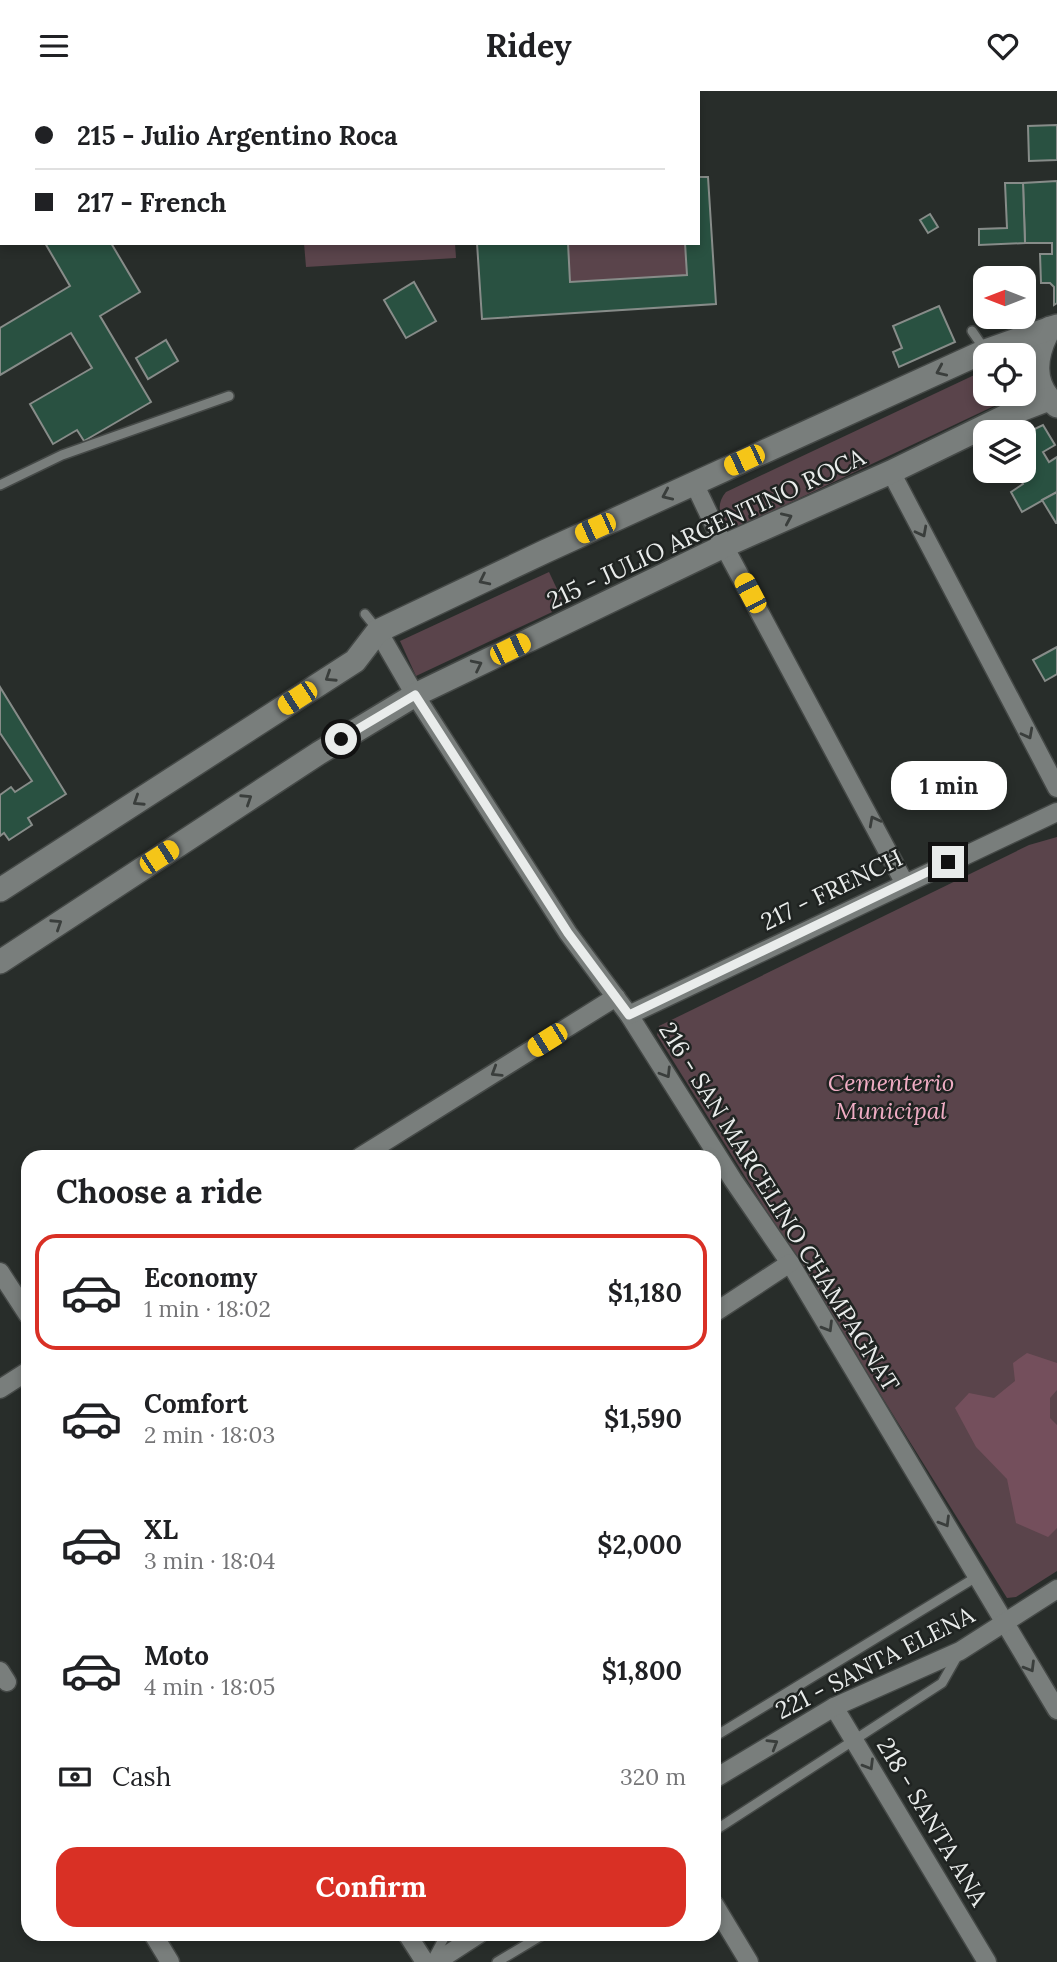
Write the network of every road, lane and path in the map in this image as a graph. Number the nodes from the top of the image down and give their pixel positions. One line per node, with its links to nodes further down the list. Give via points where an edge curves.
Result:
1 (1054, 327): 4 (street, 215 - JULIO ARGENTINO ROCA); 7 (street, via 1039,351 1037,369 1039,382)
2 (972, 331): 3 (lane)
3 (980, 343)
4 (1008, 343)
5 (973, 356): 9 (street, 215 - JULIO ARGENTINO ROCA, one-way to 9)
6 (229, 396): 10 (lane, via 62,455)
7 (1053, 402): 8 (street, 215 - JULIO ARGENTINO ROCA, via 1010,414)
8 (891, 472): 11 (street, 215 - JULIO ARGENTINO ROCA, one-way to 8); 14 (street, one-way to 14)
9 (694, 483): 11 (street); 12 (street, 215 - JULIO ARGENTINO ROCA, one-way to 12)
10 (0, 485)
11 (724, 546): 13 (street, 215 - JULIO ARGENTINO ROCA, one-way to 11); 16 (street, one-way to 11)
12 (372, 622): 13 (street, 216 - SAN MARCELINO CHAMPAGNAT); 17 (street, 215 - JULIO ARGENTINO ROCA, one-way to 17, via 355,661)
13 (415, 695): 18 (street, 215 - JULIO ARGENTINO ROCA, one-way to 13); 19 (street, 216 - SAN MARCELINO CHAMPAGNAT, via 568,933)
14 (1057, 788)
15 (1057, 812): 16 (street, 217 - FRENCH)
16 (904, 882): 20 (street, 217 - FRENCH)
17 (0, 890)
18 (0, 962)
19 (616, 996): 20 (street, 216 - SAN MARCELINO CHAMPAGNAT); 21 (street, one-way to 21)
20 (629, 1015): 22 (street, 216 - SAN MARCELINO CHAMPAGNAT, one-way to 22)
21 (371, 1150)
22 (714, 1150)
23 (721, 1161): 24 (street, 216 - SAN MARCELINO CHAMPAGNAT, one-way to 24)
24 (790, 1263): 27 (street); 30 (street, 216 - SAN MARCELINO CHAMPAGNAT, one-way to 30)
25 (0, 1272): 26 (street)
26 (21, 1304)
27 (721, 1308)
28 (21, 1376): 29 (street)
29 (0, 1389)
30 (978, 1576): 32 (street, 216 - SAN MARCELINO CHAMPAGNAT); 36 (lane)
31 (1057, 1589): 32 (street, 221 - SANTA ELENA)
32 (1003, 1623): 33 (street, 221 - SANTA ELENA); 35 (street, 216 - SAN MARCELINO CHAMPAGNAT, one-way to 35)
33 (960, 1651): 34 (street, 221 - SANTA ELENA); 37 (lane, via 942,1683)
34 (834, 1707): 37 (street, 218 - SANTA ANA); 38 (street, 221 - SANTA ELENA, one-way to 34)
35 (1057, 1710)
36 (721, 1733)
37 (855, 1742): 39 (lane); 51 (street, 218 - SANTA ANA, one-way to 51)
38 (721, 1775)
39 (721, 1827)
40 (721, 1916): 50 (street)
41 (157, 1941): 46 (street)
42 (412, 1941): 47 (street)
43 (443, 1941): 48 (lane)
44 (468, 1941): 48 (street)
45 (532, 1941): 49 (lane)
46 (170, 1962)
47 (425, 1962)
48 (434, 1962)
49 (497, 1962)
50 (749, 1962)
51 (987, 1962)

